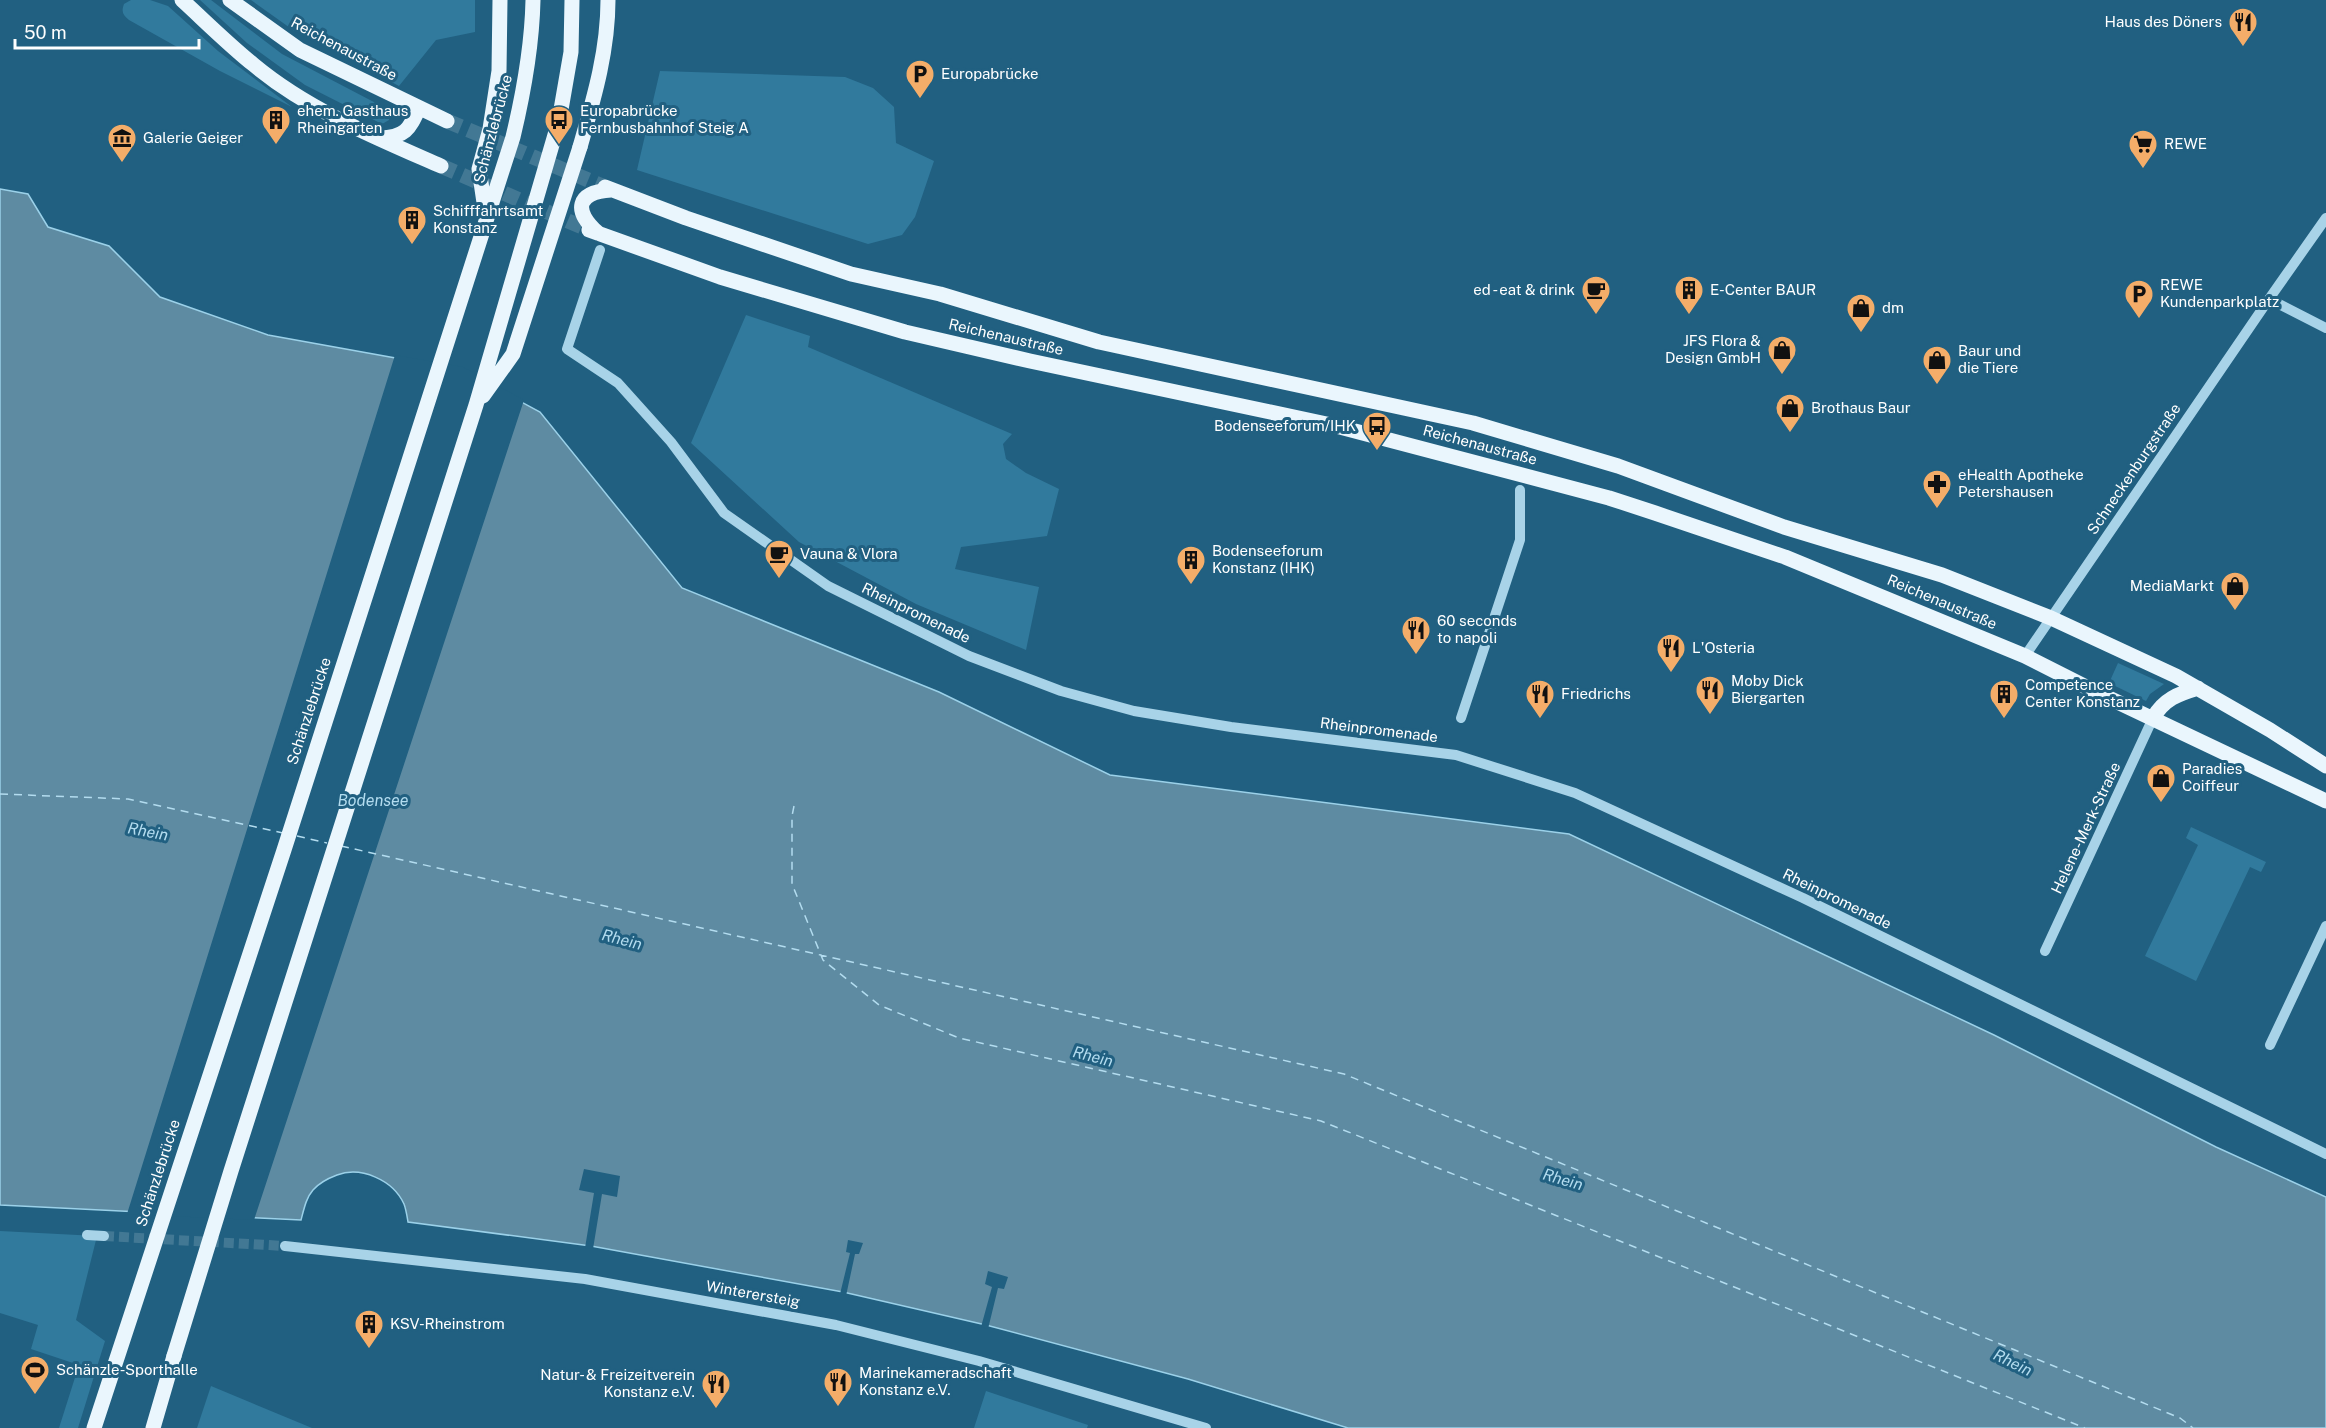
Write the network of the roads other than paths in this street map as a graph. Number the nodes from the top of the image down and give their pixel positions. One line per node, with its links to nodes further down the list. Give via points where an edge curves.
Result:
1 (182, 0): 9 (main road, via 255,66 288,90)
2 (230, 0): 7 (main road, Reichenaustraße, via 300,50)
3 (500, 0): 11 (main road, bridge, via 499,71 479,169)
4 (533, 0): 11 (main road, Schänzlebrücke, bridge, via 526,81)
5 (572, 0): 16 (main road, bridge, via 571,52 559,121)
6 (608, 0): 16 (main road, bridge, via 602,66 564,201 513,354)
7 (418, 108): 8 (main road, Reichenaustraße); 9 (main road, via 404,133)
8 (447, 121)
9 (380, 138): 10 (main road)
10 (441, 166)
11 (487, 219): 32 (main road, Schänzlebrücke, bridge)
12 (2326, 219): 14 (street, Schneckenburgstraße)
13 (600, 250): 28 (street, Rheinpromenade, via 567,349 618,383 671,442 724,513 848,597 969,656 1061,691 1134,711 1456,755 1575,793 1803,898)
14 (2269, 299): 15 (street); 18 (street, Schneckenburgstraße)
15 (2326, 328)
16 (476, 405): 33 (main road, bridge)
17 (1520, 490): 21 (street, via 1520,540)
18 (2051, 618): 19 (street, Schneckenburgstraße); 19 (main road, Reichenaustraße, via 1942,575 1784,527 1574,453 1473,423 1099,342 940,294 871,280 608,189 596,191 582,205 582,215 593,232 720,277 905,332 1336,426 1609,498 1785,557); 20 (main road, Reichenaustraße)
19 (2025, 656): 22 (main road, Reichenaustraße)
20 (2198, 688): 22 (main road, via 2175,694); 23 (main road, Reichenaustraße)
21 (1461, 718)
22 (2153, 718): 24 (main road, Reichenaustraße); 26 (street, Helene-Merk-Straße)
23 (2326, 766)
24 (2326, 801)
25 (2326, 926): 27 (street)
26 (2045, 951)
27 (2270, 1045)
28 (2326, 1154)
29 (87, 1235): 30 (street)
30 (104, 1236)
31 (285, 1246): 34 (street, Winterersteig, via 585,1279 836,1325 979,1361)
32 (94, 1428)
33 (153, 1428)
34 (1206, 1428)

